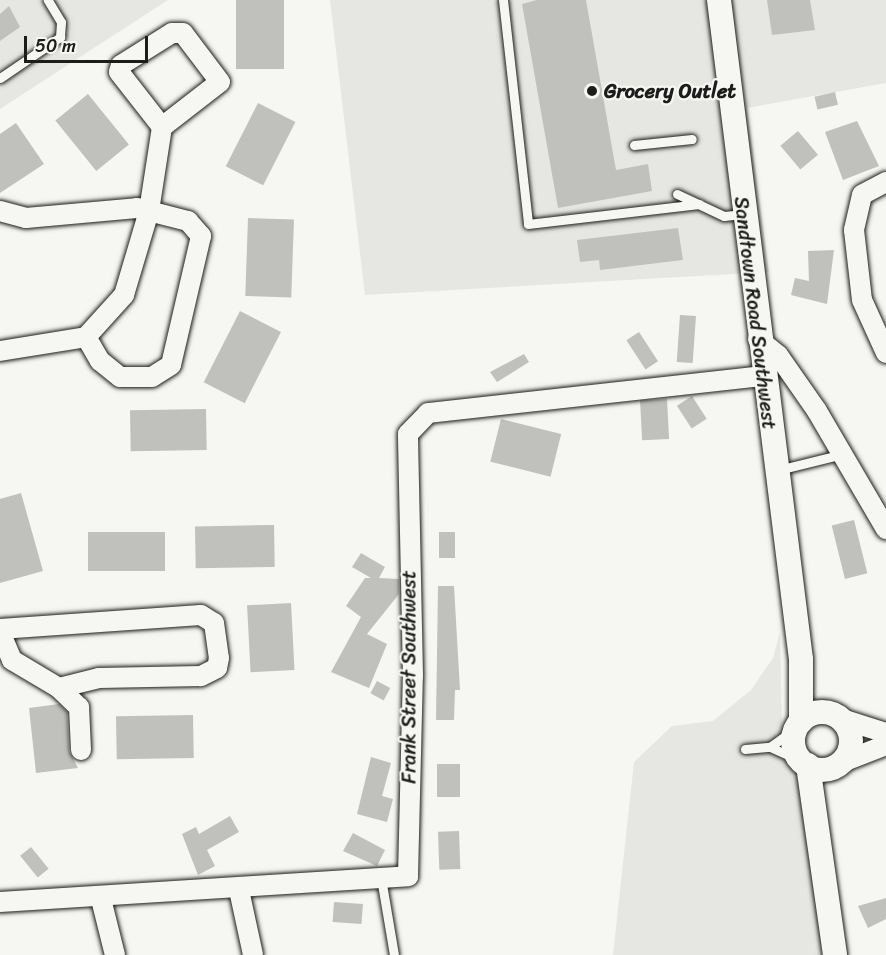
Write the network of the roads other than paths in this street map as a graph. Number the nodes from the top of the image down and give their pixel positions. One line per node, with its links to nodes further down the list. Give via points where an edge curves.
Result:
1 (48, 0): 4 (lane, via 62,22 60,37)
2 (503, 0): 10 (lane, via 528,224)
3 (719, 0): 13 (street, Sandtown Road Southwest)
4 (0, 78)
5 (162, 127): 5 (street, via 220,82 183,33 172,33 121,65 119,72); 12 (street)
6 (692, 138): 7 (lane)
7 (634, 145)
8 (886, 182): 17 (street, via 862,195 855,213 855,265 862,300)
9 (677, 194): 10 (lane)
10 (699, 204): 13 (lane, via 724,216)
11 (0, 211): 12 (street, via 26,218 104,207)
12 (149, 211): 14 (street, via 124,295); 14 (street, via 188,221 202,247 182,305 171,365 152,377 120,377 100,361)
13 (742, 214): 15 (street, Sandtown Road Southwest)
14 (86, 337): 16 (street)
15 (758, 339): 18 (street, Sandtown Road Southwest); 19 (street, via 778,355)
16 (0, 351)
17 (886, 353)
18 (763, 376): 20 (street, Sandtown Road Southwest); 35 (street, Frank Street Southwest, via 428,413 408,434 413,676 408,876)
19 (843, 454): 20 (lane); 21 (street)
20 (776, 470): 22 (street, Sandtown Road Southwest)
21 (883, 518)
22 (796, 626): 25 (street, Sandtown Road Southwest); 26 (street, Sandtown Road Southwest, via 805,695)
23 (0, 630): 24 (street, via 12,660); 24 (street, via 201,615 214,623 217,668 201,676 99,678)
24 (59, 688): 31 (street, via 79,707)
25 (838, 717): 26 (street, via 817,712); 27 (street); 33 (street, via 851,747)
26 (799, 724): 29 (lane); 32 (street, via 794,746)
27 (886, 733)
28 (886, 745): 33 (street)
29 (770, 747): 30 (lane); 32 (lane)
30 (745, 749)
31 (81, 750)
32 (806, 764): 33 (street); 34 (street)
33 (836, 766): 34 (street)
34 (826, 868): 42 (street)
35 (381, 878): 36 (street, Frank Street Southwest); 41 (lane)
36 (238, 890): 37 (street, Frank Street Southwest); 40 (street)
37 (101, 899): 38 (street, Frank Street Southwest); 39 (street)
38 (0, 902)
39 (115, 955)
40 (253, 955)
41 (394, 955)
42 (835, 955)

